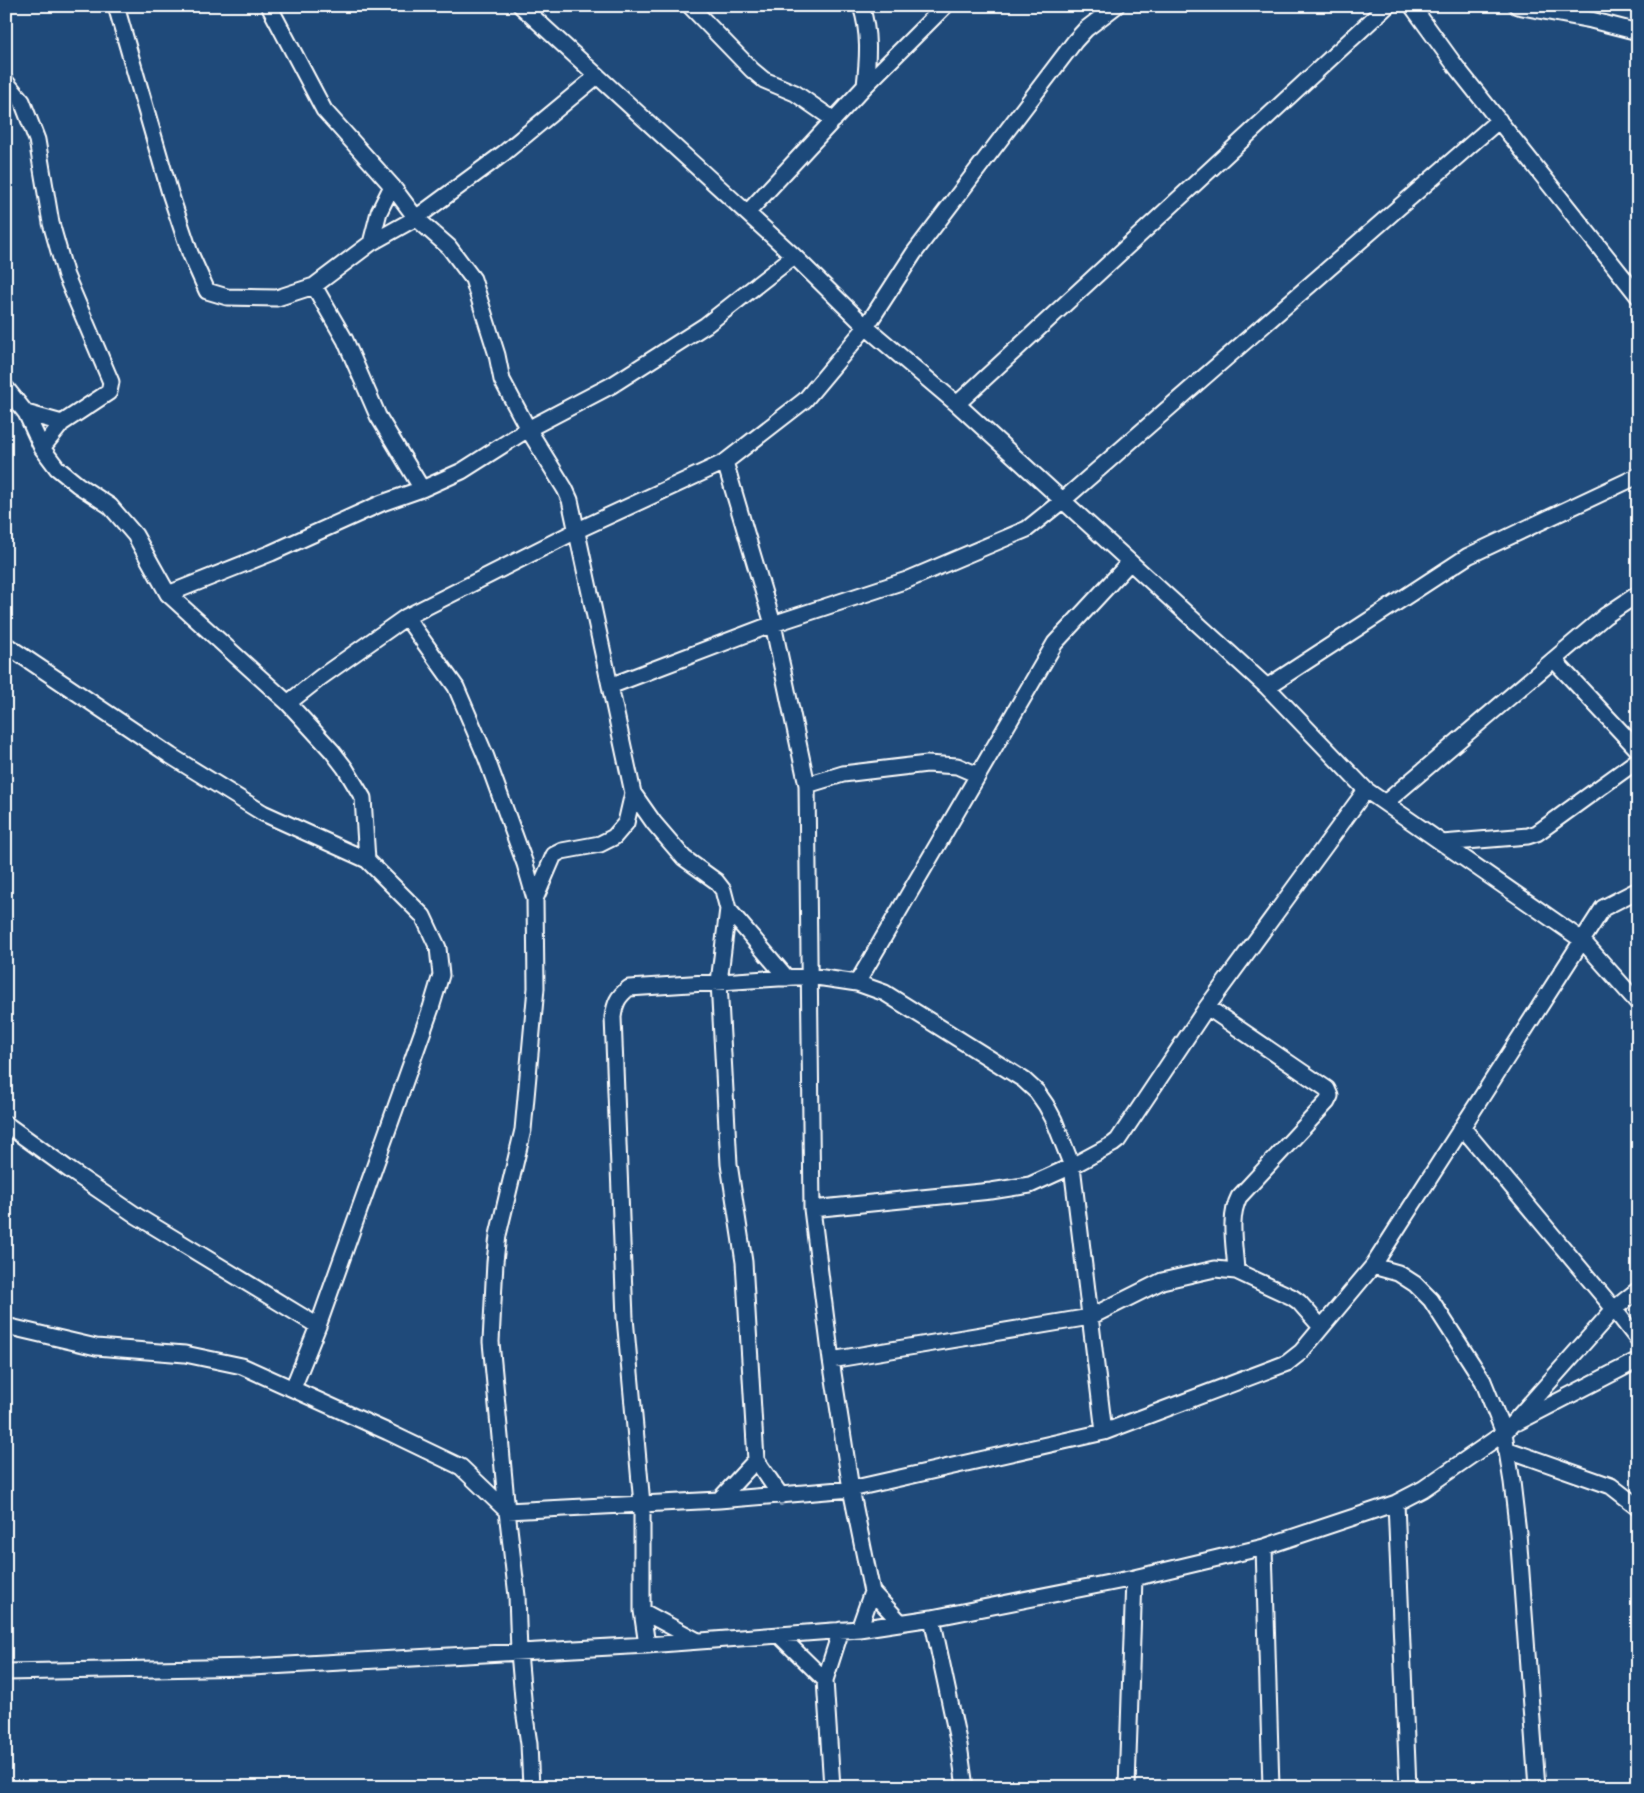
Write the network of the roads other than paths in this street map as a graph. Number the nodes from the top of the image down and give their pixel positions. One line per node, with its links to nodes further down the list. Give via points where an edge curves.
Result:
1 (116, 6): 22 (street, via 176,210 207,291 226,297 277,298)
2 (269, 6): 17 (street, via 324,110)
3 (520, 6): 12 (street)
4 (690, 6): 15 (street, via 764,80 794,93)
5 (861, 6): 14 (street, via 869,53)
6 (945, 6): 14 (street)
7 (1116, 6): 24 (street, via 1075,40 914,253)
8 (1387, 6): 26 (street)
9 (1412, 6): 16 (street)
10 (1516, 6): 11 (street)
11 (1638, 32)
12 (597, 76): 18 (street); 19 (street, via 504,153)
13 (6, 82): 28 (street, via 22,101 37,140 50,224 66,276 111,382 109,392)
14 (865, 86): 15 (street)
15 (834, 120): 18 (street)
16 (1499, 120): 23 (street); 34 (street)
17 (392, 186): 19 (street); 20 (street, via 379,212)
18 (747, 213): 21 (street)
19 (416, 218): 20 (street); 29 (street, via 449,247 473,279 502,380)
20 (371, 243): 22 (street)
21 (794, 256): 24 (street); 29 (street, via 706,325 612,385)
22 (314, 286): 33 (street, via 345,340 378,416)
23 (1638, 296)
24 (866, 327): 26 (street); 31 (street, via 805,400)
25 (6, 388): 27 (street)
26 (957, 404): 34 (street)
27 (26, 413): 28 (street); 30 (street)
28 (62, 423): 30 (street)
29 (528, 429): 33 (street, via 462,472); 35 (street, via 565,488)
30 (42, 448): 37 (street, via 57,468 110,506 134,535)
31 (725, 462): 35 (street); 40 (street)
32 (1638, 476): 44 (street, via 1468,556)
33 (422, 489): 37 (street)
34 (1062, 501): 36 (street); 40 (street, via 1027,529 907,580)
35 (578, 530): 39 (street); 43 (street)
36 (1130, 562): 44 (street); 48 (street, via 1055,643)
37 (168, 594): 45 (street)
38 (1638, 594): 42 (street, via 1605,616)
39 (406, 617): 45 (street); 56 (street, via 456,687 486,757)
40 (772, 624): 43 (street); 49 (street)
41 (6, 645): 54 (street, via 171,756 263,813)
42 (1554, 660): 46 (street); 52 (street)
43 (610, 686): 51 (street)
44 (1267, 687): 50 (street)
45 (288, 703): 54 (street, via 345,768 363,798)
46 (1638, 750)
47 (1638, 760): 53 (street, via 1537,833)
48 (978, 776): 49 (street, via 957,766 927,764 843,774); 62 (street)
49 (807, 785): 59 (street)
50 (1366, 790): 52 (street); 64 (street)
51 (633, 792): 56 (street, via 626,823 614,836 600,844 554,855); 57 (street, via 684,858 716,881 723,890)
52 (1385, 803): 53 (street)
53 (1442, 843): 58 (street)
54 (367, 860): 75 (street, via 423,916 438,948 441,975)
55 (1638, 890): 58 (street, via 1604,908)
56 (535, 899): 91 (street, via 536,988 523,1130 498,1236 491,1342)
57 (728, 909): 60 (street); 61 (street)
58 (1582, 940): 63 (street); 66 (street)
59 (810, 976): 60 (street); 62 (street); 68 (street)
60 (787, 978): 61 (street)
61 (719, 982): 84 (street, via 729,1164 744,1262); 89 (street, via 629,988 619,995 614,1005 625,1318)
62 (857, 983): 67 (street, via 885,993 1024,1080 1046,1105)
63 (1638, 1003)
64 (1207, 1007): 67 (street, via 1118,1140); 70 (street, via 1328,1089 1330,1096 1328,1102 1239,1197 1233,1217)
65 (6, 1124): 75 (street, via 137,1216)
66 (1462, 1127): 69 (street); 72 (street)
67 (1072, 1166): 68 (street, via 1030,1184 991,1191); 73 (street)
68 (812, 1209): 78 (street)
69 (1373, 1266): 76 (street); 81 (street, via 1398,1273 1431,1300 1483,1381)
70 (1236, 1271): 73 (street, via 1215,1269 1162,1281); 76 (street, via 1292,1297)
71 (1638, 1290): 72 (street)
72 (1614, 1308): 77 (street); 81 (street)
73 (1090, 1317): 78 (street); 82 (street)
74 (6, 1326): 80 (street, via 96,1347 185,1354 242,1366)
75 (318, 1326): 80 (street)
76 (1321, 1327): 82 (street, via 1301,1352 1287,1363)
77 (1638, 1340)
78 (831, 1360): 85 (street)
79 (1638, 1360): 81 (street)
80 (293, 1388): 91 (street, via 461,1467)
81 (1507, 1429): 83 (street); 88 (street, via 1423,1489)
82 (1104, 1432): 85 (street)
83 (1506, 1449): 90 (street, via 1611,1486); 112 (street, via 1518,1534)
84 (756, 1460): 86 (street); 87 (street)
85 (851, 1489): 86 (street); 94 (street)
86 (780, 1496): 87 (street)
87 (719, 1500): 89 (street)
88 (1396, 1503): 92 (street); 111 (street)
89 (642, 1504): 91 (street); 95 (street)
90 (1638, 1507)
91 (507, 1511): 103 (street, via 517,1596)
92 (1264, 1547): 93 (street); 110 (street)
93 (1134, 1578): 96 (street); 109 (street)
94 (872, 1592): 97 (street); 98 (street)
95 (642, 1611): 101 (street); 102 (street)
96 (932, 1618): 97 (street); 108 (street, via 960,1745)
97 (900, 1623): 98 (street)
98 (859, 1629): 99 (street)
99 (841, 1630): 100 (street); 105 (street)
100 (779, 1635): 101 (street); 105 (street)
101 (698, 1641): 102 (street)
102 (647, 1644): 103 (street)
103 (519, 1652): 104 (street, via 252,1667); 106 (street)
104 (6, 1672)
105 (825, 1680): 107 (street)
106 (531, 1787)
107 (832, 1787)
108 (965, 1787)
109 (1127, 1787)
110 (1271, 1787)
111 (1408, 1787)
112 (1537, 1787)

